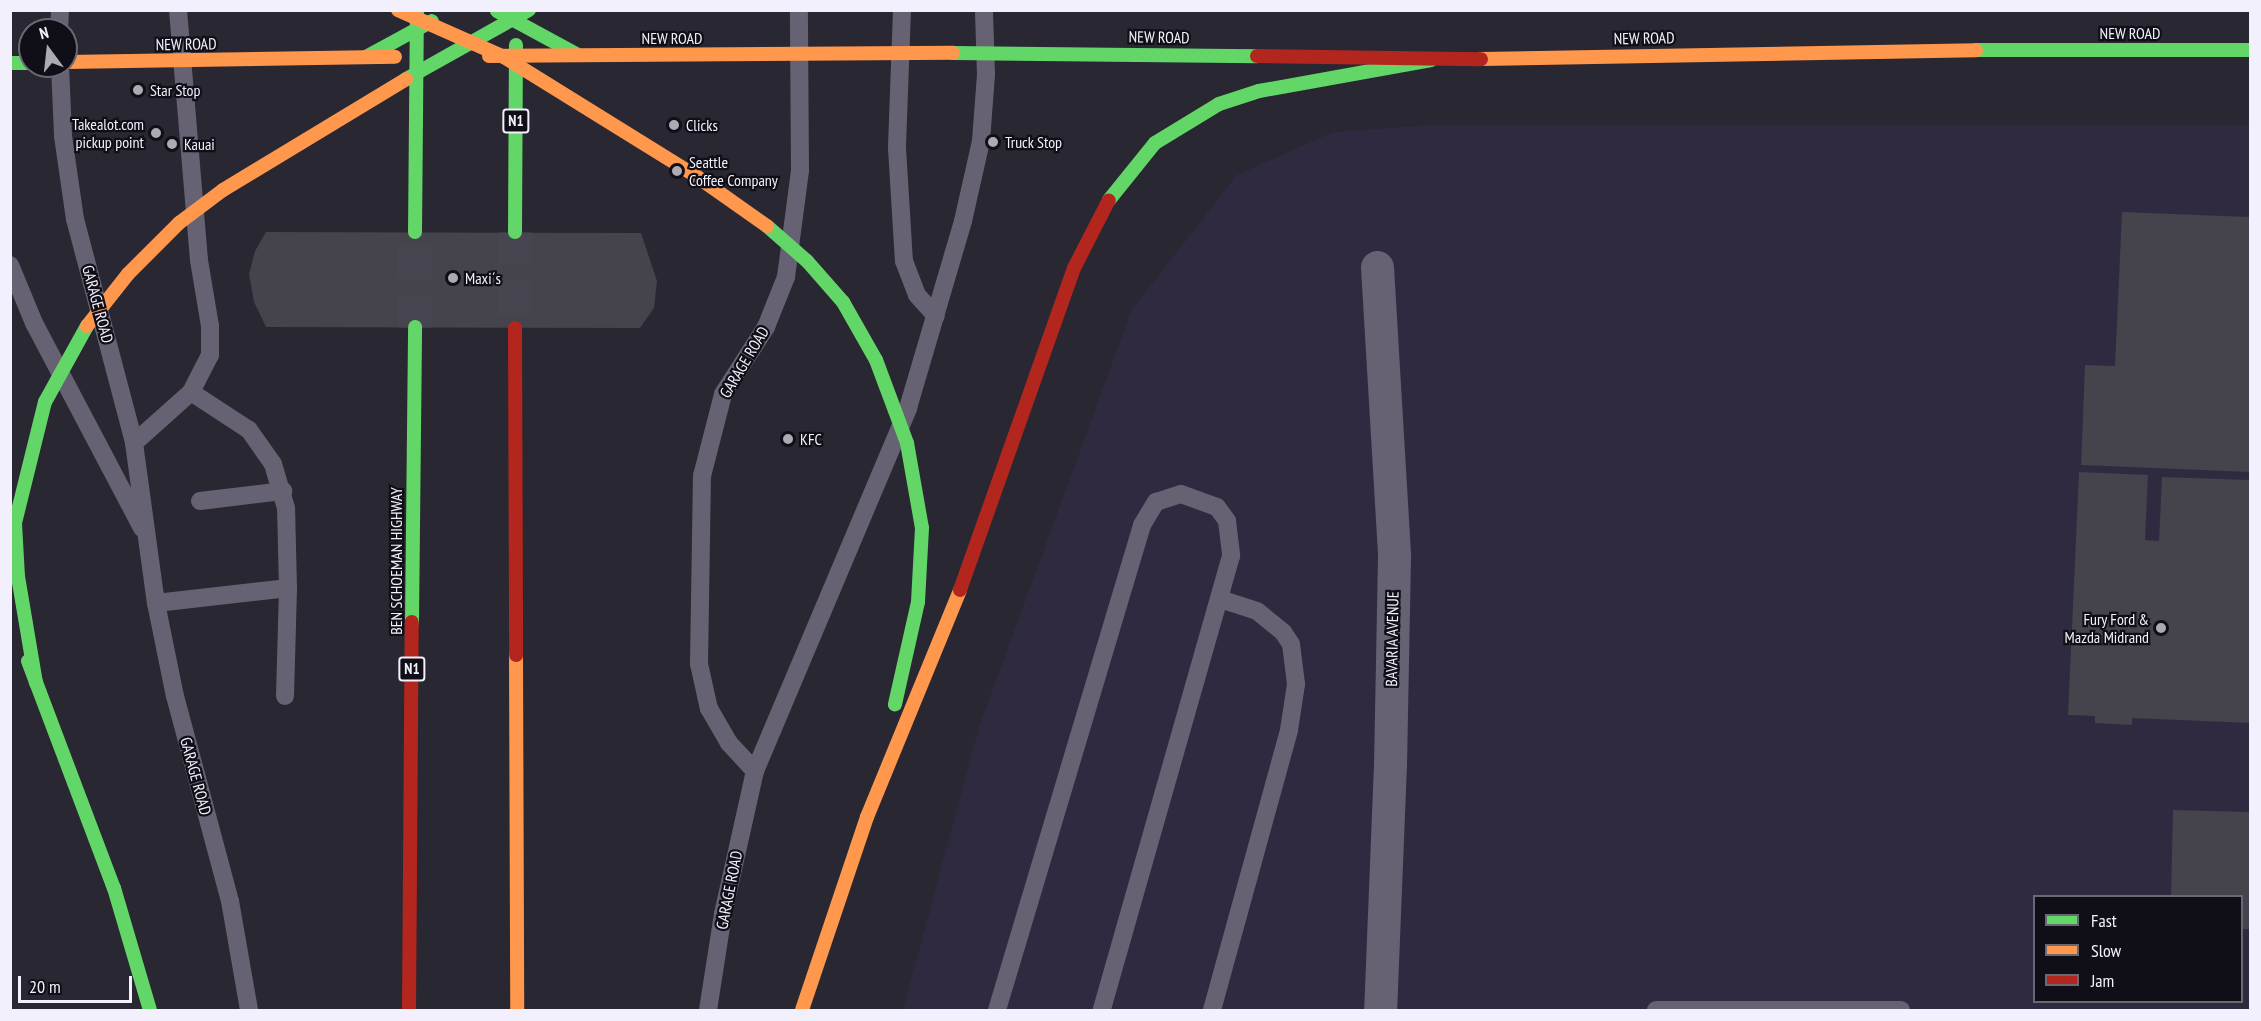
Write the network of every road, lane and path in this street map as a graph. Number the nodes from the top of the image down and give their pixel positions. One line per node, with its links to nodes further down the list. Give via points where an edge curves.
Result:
1 (178, 10): 28 (lane, via 198,248 210,326 210,355)
2 (398, 10): 11 (main road)
3 (417, 10): 21 (main road)
4 (449, 10): 11 (main road)
5 (495, 10): 10 (main road)
6 (530, 10): 10 (main road)
7 (799, 10): 39 (lane, GARAGE ROAD, via 800,170 786,277 766,327 723,394 702,477 699,664 709,709 729,743)
8 (902, 10): 25 (lane, via 897,147 904,261 917,295)
9 (984, 10): 25 (lane, GARAGE ROAD, via 981,141)
10 (514, 14): 12 (main road); 14 (main road); 22 (main road, N1)
11 (430, 22): 12 (main road); 16 (main road)
12 (470, 40): 15 (main road); 17 (main road)
13 (2250, 50): 18 (main road, NEW ROAD, via 1827,50)
14 (578, 55): 17 (main road, NEW ROAD); 18 (main road, NEW ROAD, via 1056,51)
15 (445, 56): 16 (main road, NEW ROAD); 17 (main road, NEW ROAD); 37 (main road, via 223,190 179,223 128,274 83,332 45,402 15,524 18,577)
16 (366, 57): 19 (main road, NEW ROAD)
17 (504, 57): 40 (main road, via 696,176 765,224 807,261 843,302 891,396 907,443 922,528 918,602)
18 (1431, 60): 40 (main road, via 1260,91 1219,104 1155,143 1100,211 1074,268 964,581)
19 (78, 62)
20 (61, 78): 29 (lane, GARAGE ROAD, via 63,136 75,219)
21 (416, 232)
22 (515, 232)
23 (10, 266): 32 (lane, GARAGE ROAD, via 34,323)
24 (1377, 267): 50 (street, BAVARIA AVENUE, via 1394,557)
25 (936, 316): 39 (lane, GARAGE ROAD, via 908,408)
26 (414, 327): 43 (main road, BEN SCHOEMAN HIGHWAY / N1)
27 (515, 328): 44 (main road)
28 (191, 392): 29 (lane); 30 (lane, via 249,430 262,446)
29 (134, 444): 32 (lane, GARAGE ROAD)
30 (283, 491): 31 (lane); 33 (lane)
31 (200, 501)
32 (148, 540): 35 (lane, GARAGE ROAD)
33 (288, 588): 35 (lane); 38 (lane)
34 (1221, 599): 47 (lane, via 1231,556 1227,521 1218,507 1180,494 1156,502 1142,525); 48 (lane); 49 (lane, via 1257,611 1283,632 1291,644 1296,684 1289,730)
35 (156, 603): 42 (lane, GARAGE ROAD, via 175,696 230,901)
36 (10, 615): 37 (main road)
37 (36, 683): 41 (main road, via 114,888)
38 (285, 696)
39 (755, 771): 45 (lane, GARAGE ROAD, via 723,914)
40 (867, 817): 46 (main road)
41 (150, 1011)
42 (249, 1011)
43 (409, 1011)
44 (517, 1011)
45 (708, 1011)
46 (802, 1011)
47 (997, 1011)
48 (1102, 1011)
49 (1212, 1011)
50 (1380, 1011)
51 (1656, 1011): 52 (lane)
52 (1901, 1011)

